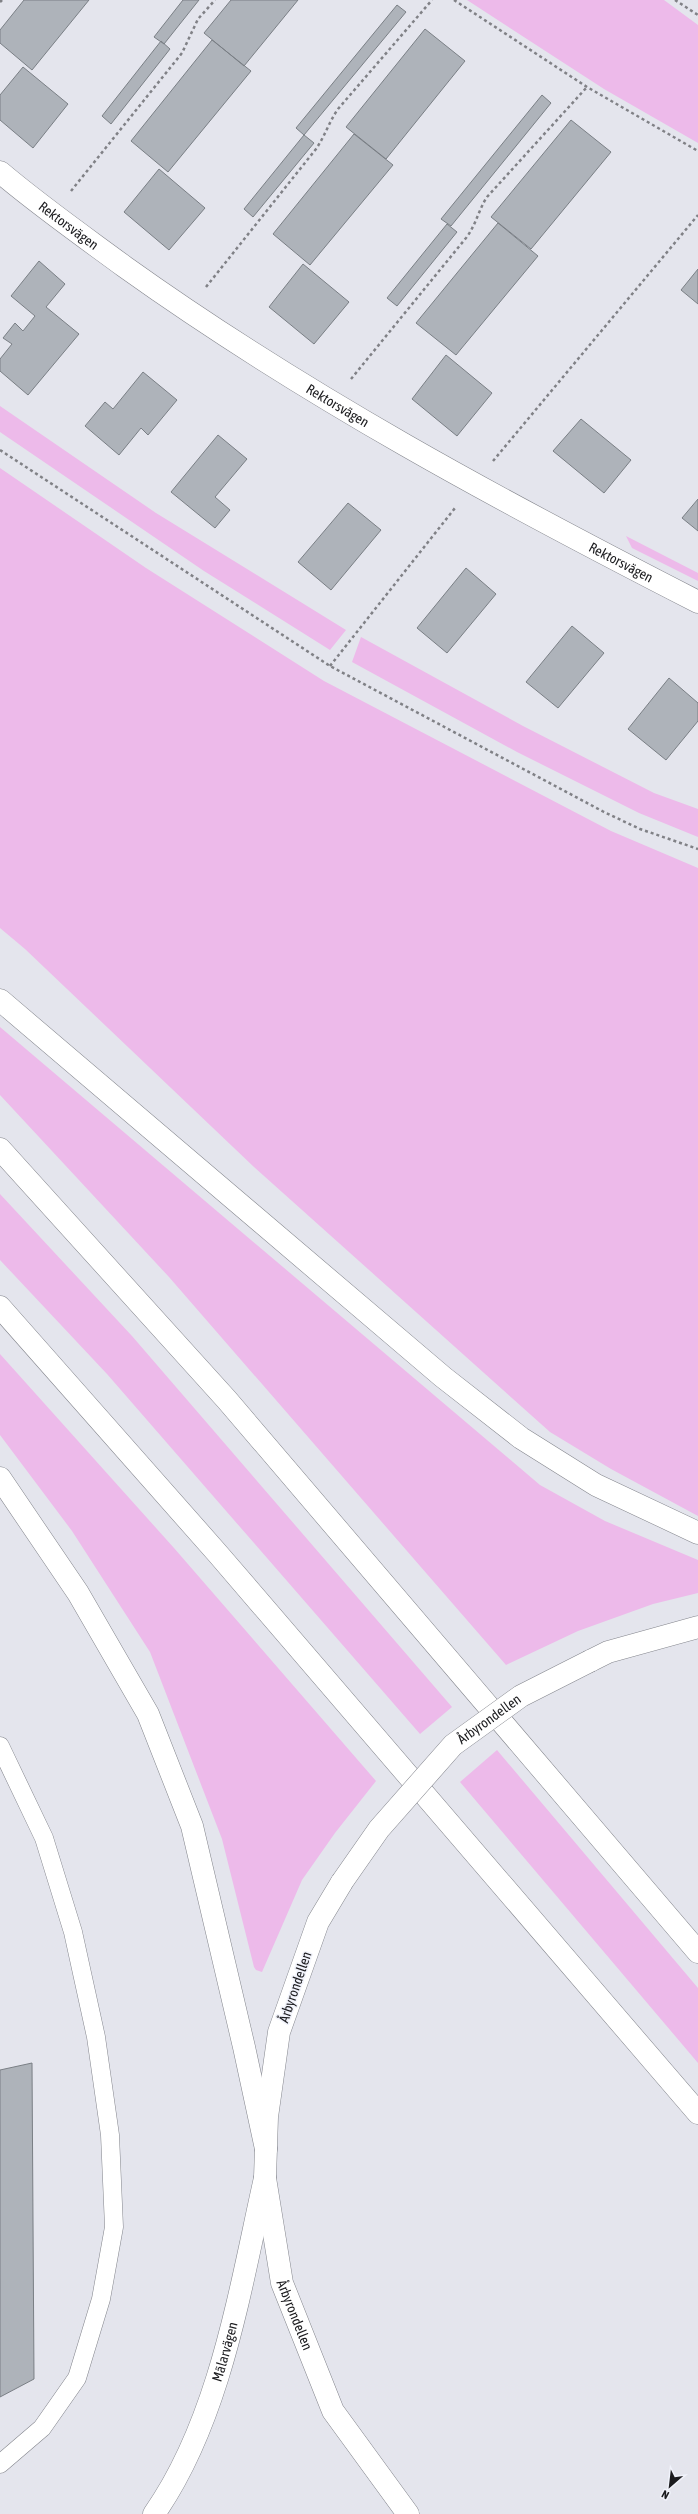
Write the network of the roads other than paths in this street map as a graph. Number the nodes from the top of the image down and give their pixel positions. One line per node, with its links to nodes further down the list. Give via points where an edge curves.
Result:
1 (0, 172): 2 (main road, Rektorsvägen, via 52,214 187,311 331,402 473,485)
2 (698, 602)
3 (0, 1000): 7 (main road, via 443,1377 521,1438 596,1485)
4 (0, 1148): 10 (main road, via 227,1400)
5 (0, 1307): 11 (main road, via 229,1566)
6 (0, 1478): 12 (main road, via 78,1593 148,1714 192,1826)
7 (698, 1533)
8 (698, 1627): 12 (main road, Årbyrondellen, bridge, via 608,1652 521,1696 453,1745 379,1829 318,1922 279,2032 267,2117)
9 (0, 1746): 14 (lane, via 44,1838 73,1932 96,2037 109,2127 114,2227 101,2299 77,2378 42,2428)
10 (698, 1952)
11 (698, 2113)
12 (266, 2149): 13 (main road, Årbyrondellen)
13 (265, 2178): 15 (main road, Mälarvägen, via 220,2375 174,2485); 16 (main road, Årbyrondellen, via 282,2283 333,2411)
14 (0, 2464)
15 (154, 2514)
16 (408, 2514)

